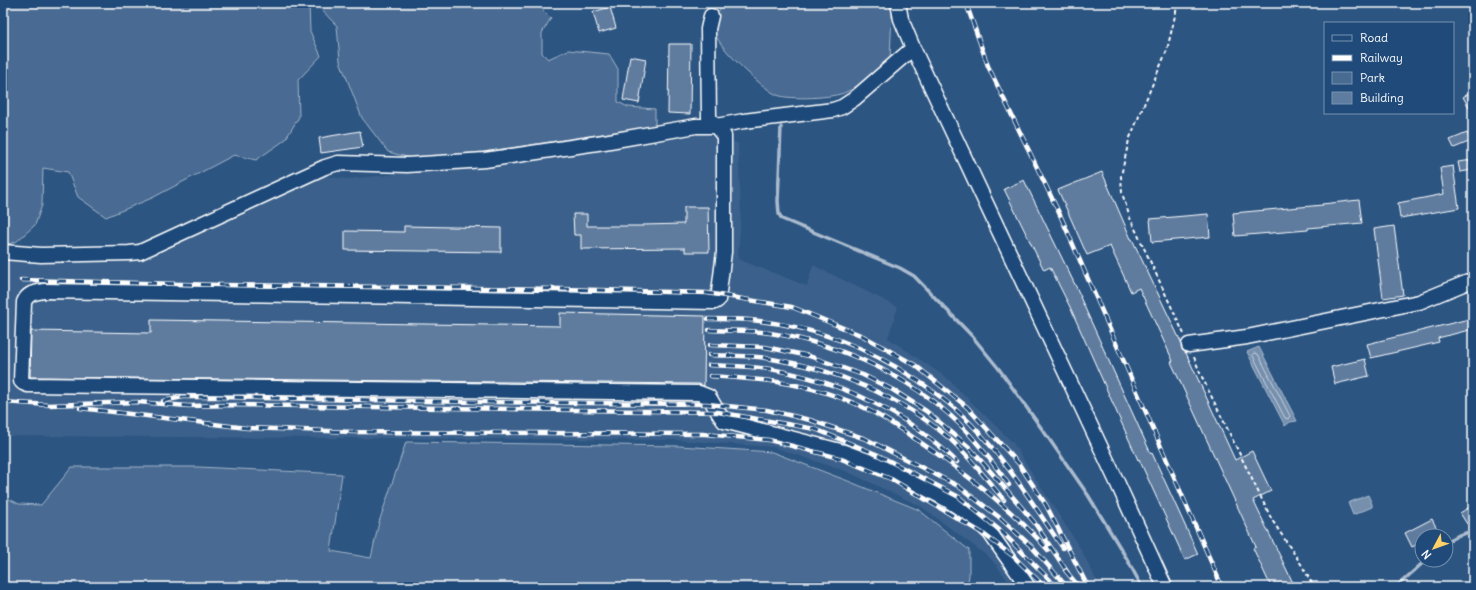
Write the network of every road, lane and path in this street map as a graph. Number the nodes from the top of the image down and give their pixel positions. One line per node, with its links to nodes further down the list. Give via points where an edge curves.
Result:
1 (898, 3): 4 (street, via 901,19)
2 (1178, 3): 8 (path, via 1168,50 1129,140 1121,176 1122,193 1130,218)
3 (711, 16): 5 (street, via 708,29 710,118)
4 (913, 48): 5 (street, via 842,107); 10 (street)
5 (716, 126): 6 (street, via 696,126 485,160 407,165 338,163 140,252 41,255); 9 (street, via 724,136 724,252 718,300 715,302 44,291 26,296 24,302 21,380 23,384 28,385 699,393 709,397 724,421 844,452 892,470 946,499 972,516 990,533)
6 (3, 252)
7 (1473, 280): 8 (street, via 1420,302 1247,337)
8 (1189, 345): 11 (path, via 1200,373 1272,520)
9 (1028, 587)
10 (1165, 587)
11 (1314, 587)

